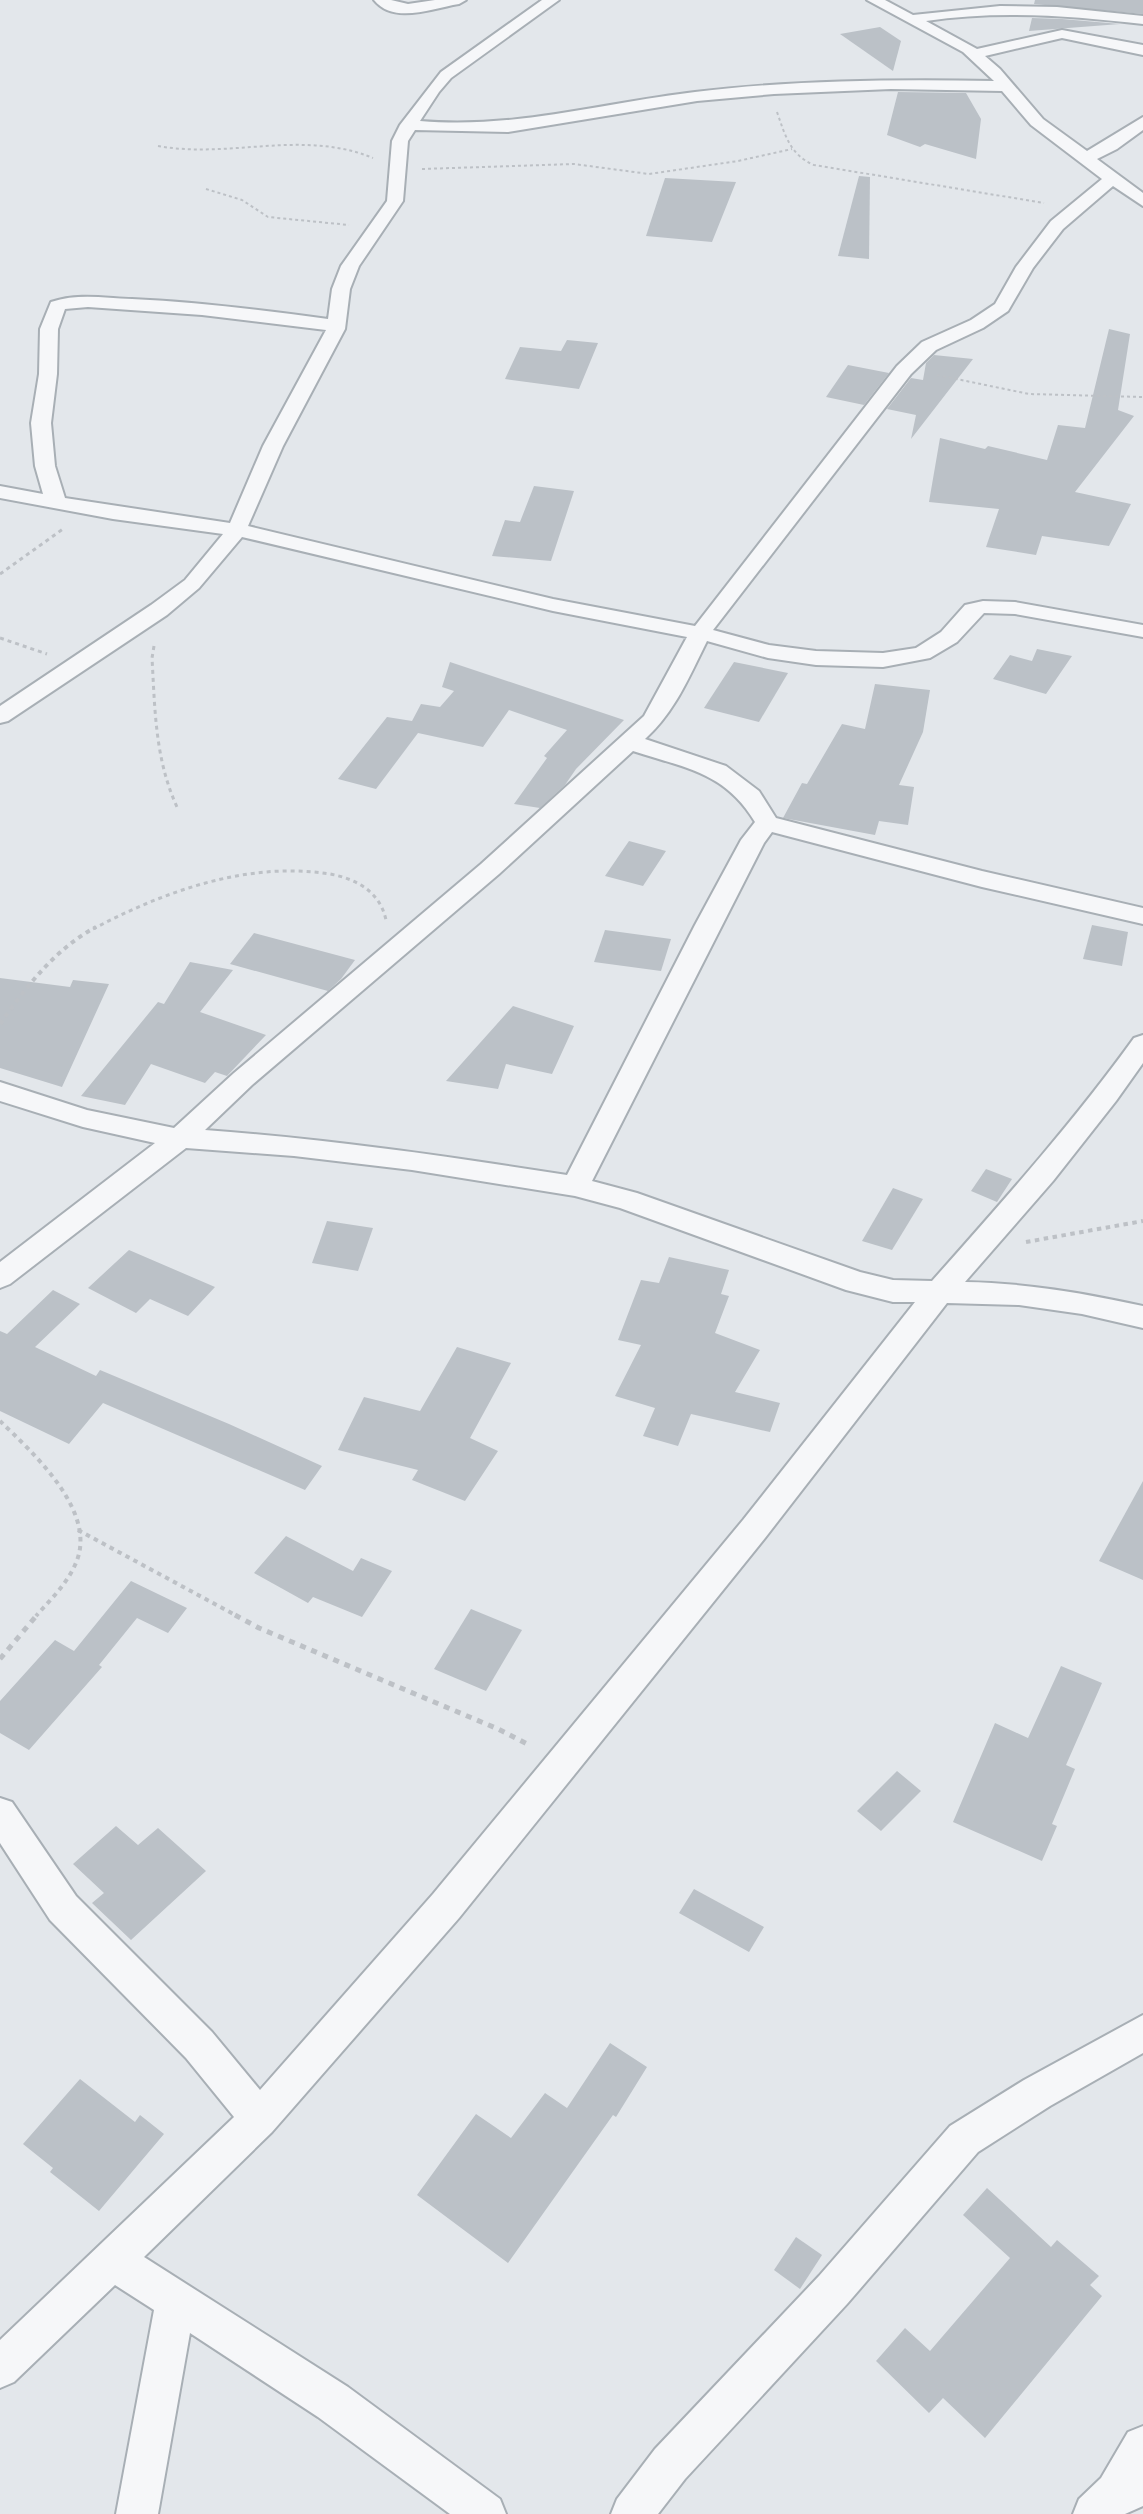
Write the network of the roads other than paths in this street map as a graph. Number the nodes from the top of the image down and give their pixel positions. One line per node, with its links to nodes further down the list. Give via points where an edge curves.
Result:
1 (381, 0): 2 (street, via 391,8 410,9)
2 (459, 0)
3 (552, 0): 11 (street, via 451,71)
4 (874, 0): 5 (street)
5 (914, 19): 6 (street, via 1011,8); 8 (street)
6 (1143, 21)
7 (1143, 50): 8 (street, via 1062,34)
8 (974, 54): 9 (street)
9 (1007, 86): 11 (street, via 901,84 773,91 697,96 537,124 438,128); 12 (street, via 1037,122)
10 (1143, 122): 12 (street, via 1111,146)
11 (408, 125): 15 (street, via 400,141 395,201 363,244 345,278)
12 (1086, 158): 13 (street)
13 (1113, 178): 14 (street); 20 (street, via 1043,242 1002,307 977,324 929,346 904,370)
14 (1143, 200)
15 (337, 326): 17 (street, via 192,308 85,302 57,306 49,329 41,423 45,466); 18 (street, via 273,446)
16 (0, 492): 17 (street)
17 (56, 503): 18 (street)
18 (237, 530): 20 (street, via 553,605); 21 (street, via 192,584 159,610)
19 (1143, 632): 20 (street, via 1015,608 983,607 973,610 949,637 922,653 851,661 768,651)
20 (700, 633): 22 (street, via 663,706)
21 (0, 716)
22 (630, 742): 23 (street, via 718,771 751,795); 27 (street)
23 (767, 823): 24 (street); 28 (street, via 753,840 707,926)
24 (1143, 916)
25 (1143, 1044): 30 (street, via 1107,1095)
26 (0, 1091): 27 (street, via 82,1118)
27 (180, 1138): 28 (street, via 412,1160); 29 (street)
28 (575, 1186): 30 (street, via 627,1200 856,1282 893,1291)
29 (0, 1277)
30 (939, 1293): 31 (street, via 1053,1298); 34 (street, via 704,1591 561,1761 439,1915)
31 (1143, 1317)
32 (0, 1813): 34 (street, via 63,1908 199,2046)
33 (1143, 2033): 42 (street, via 964,2139 833,2290 670,2464)
34 (259, 2120): 35 (street)
35 (113, 2260): 36 (street); 37 (street)
36 (176, 2300): 40 (street); 41 (street, via 333,2402)
37 (0, 2368)
38 (1143, 2447): 39 (street)
39 (1118, 2497)
40 (137, 2514)
41 (485, 2514)
42 (632, 2514)

